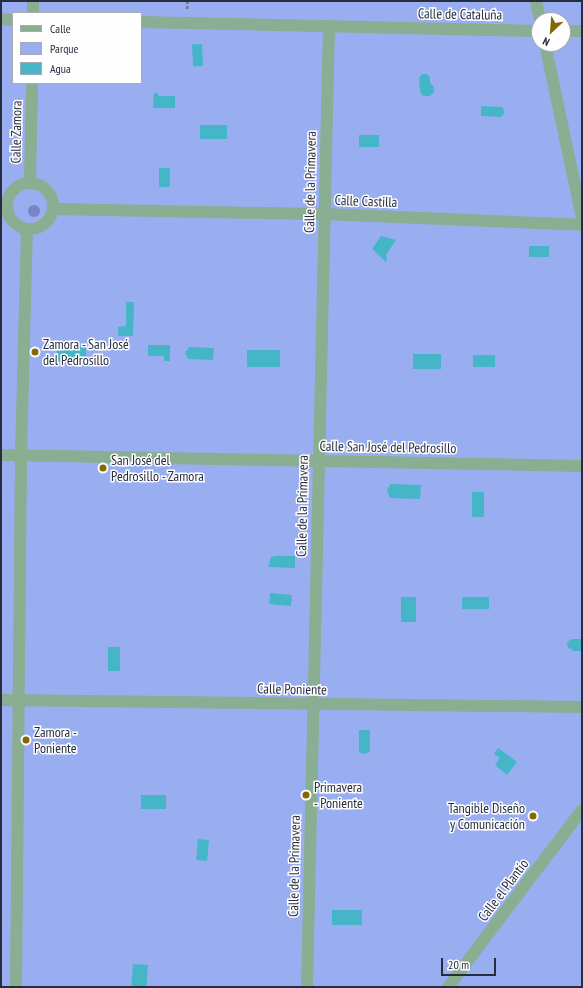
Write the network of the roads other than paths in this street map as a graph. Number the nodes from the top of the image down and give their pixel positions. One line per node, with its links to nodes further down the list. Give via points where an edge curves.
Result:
1 (33, 1): 3 (street)
2 (536, 1): 4 (street)
3 (33, 12)
4 (538, 12)
5 (1, 19): 6 (street)
6 (12, 20)
7 (142, 22): 8 (street, Calle de Cataluña)
8 (329, 26): 9 (street, Calle de Cataluña); 17 (street, Calle de la Primavera)
9 (531, 31)
10 (571, 31): 11 (street)
11 (582, 31)
12 (547, 52): 18 (street)
13 (32, 84): 14 (street, Calle Zamora)
14 (30, 182): 15 (street, via 20,184 12,190); 16 (street, via 40,184 48,190 53,199)
15 (4, 208): 20 (street, via 13,222)
16 (54, 209): 17 (street, Calle Castilla); 20 (street, via 44,225 36,229)
17 (324, 214): 19 (street, Calle Castilla); 23 (street, Calle de la Primavera)
18 (582, 218)
19 (582, 224)
20 (26, 229): 22 (street)
21 (1, 455): 22 (street, Calle San José del Pedrosillo)
22 (21, 455): 23 (street, Calle San José del Pedrosillo); 26 (street)
23 (318, 460): 24 (street, Calle San José del Pedrosillo); 27 (street, Calle de la Primavera)
24 (582, 466)
25 (1, 700): 26 (street, Calle Poniente)
26 (18, 700): 27 (street, Calle Poniente); 30 (street)
27 (313, 704): 28 (street, Calle Poniente); 31 (street, Calle de la Primavera)
28 (582, 707)
29 (582, 810): 32 (street, Calle el Plantío)
30 (16, 987)
31 (307, 987)
32 (448, 987)

